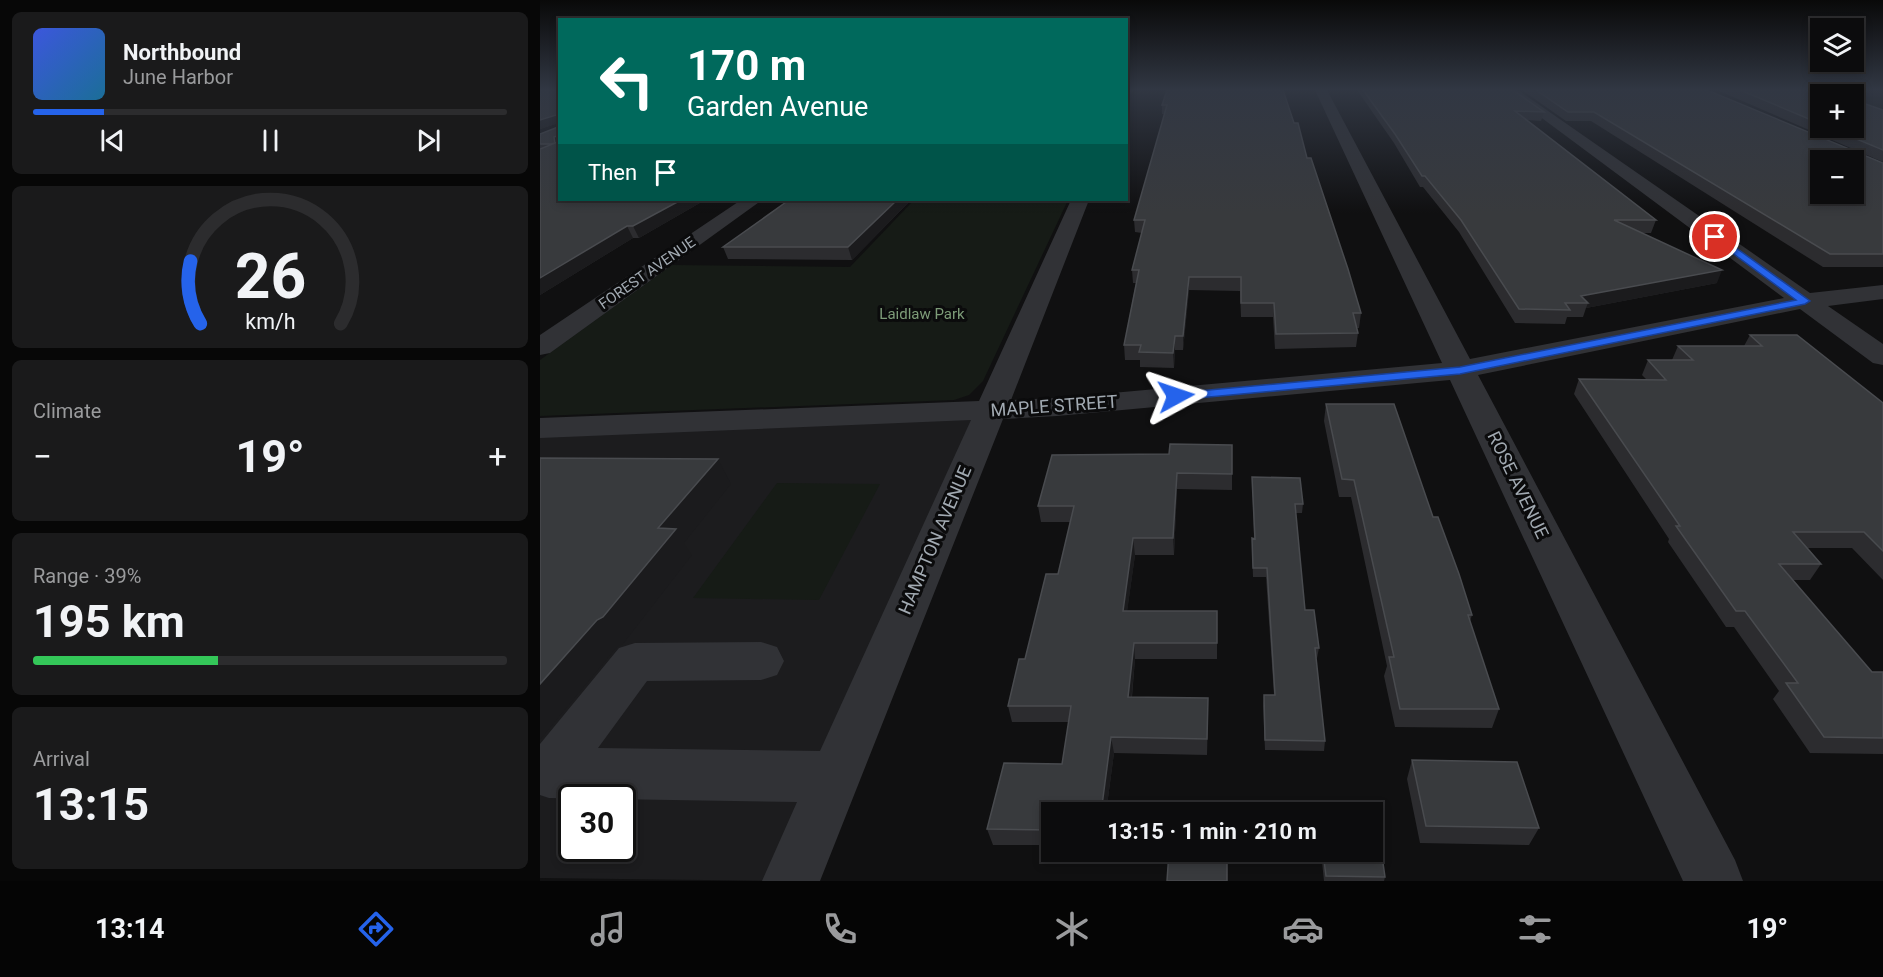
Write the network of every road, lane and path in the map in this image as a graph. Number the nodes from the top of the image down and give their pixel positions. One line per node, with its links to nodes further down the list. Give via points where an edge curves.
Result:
1 (1341, 131): 9 (street, ROSE AVENUE)
2 (1567, 131): 6 (street)
3 (752, 201): 7 (street, FOREST AVENUE)
4 (1080, 201): 10 (street, HAMPTON AVENUE)
5 (1883, 292): 6 (street, MAPLE STREET)
6 (1805, 301): 8 (street); 9 (street, MAPLE STREET)
7 (540, 347)
8 (1883, 357)
9 (1460, 370): 10 (street, MAPLE STREET); 15 (street, ROSE AVENUE)
10 (990, 410): 11 (street, MAPLE STREET); 13 (street, HAMPTON AVENUE)
11 (540, 428)
12 (761, 661): 13 (street, via 635,662 549,773)
13 (835, 777): 14 (street, HAMPTON AVENUE)
14 (791, 881)
15 (1714, 881)

